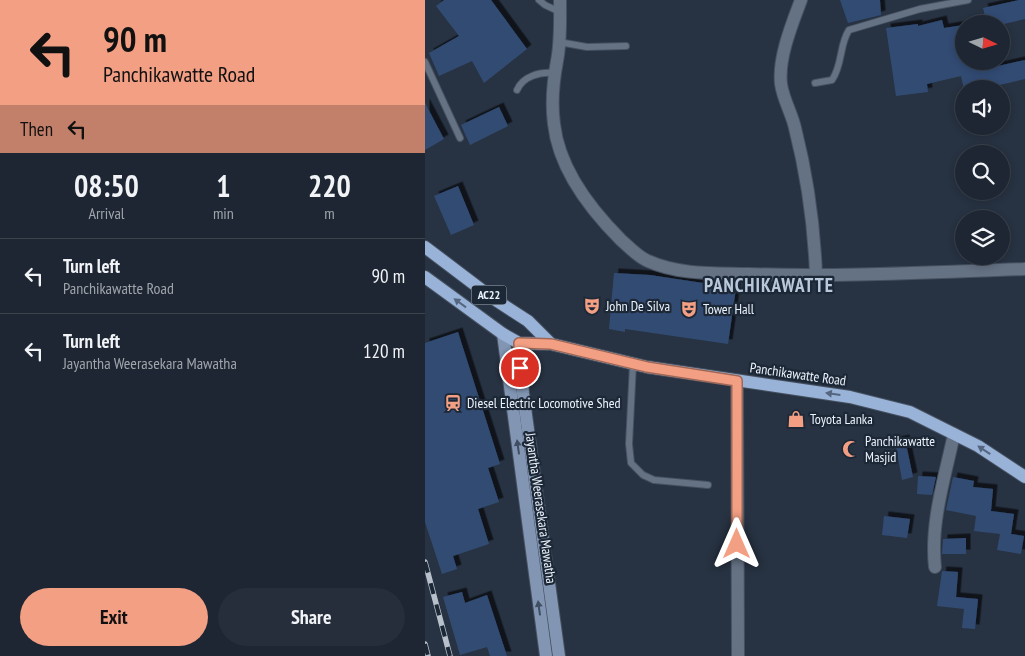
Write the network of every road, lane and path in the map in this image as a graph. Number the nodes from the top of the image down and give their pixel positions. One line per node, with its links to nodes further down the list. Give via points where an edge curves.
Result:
1 (539, 0): 4 (lane, via 545,5)
2 (801, 0): 14 (street, via 785,44 781,84 795,128 805,178 812,216)
3 (968, 0): 9 (lane, via 920,9 849,30 844,37 839,70 832,80)
4 (560, 6): 5 (street)
5 (559, 42): 6 (lane, via 587,47); 8 (street)
6 (626, 46)
7 (425, 62): 11 (lane)
8 (553, 73): 10 (lane, via 540,72 519,84); 14 (street, via 554,125 571,176 611,230 646,260 670,269 690,271)
9 (815, 83)
10 (517, 90)
11 (460, 138)
12 (425, 247): 18 (main road, AC22, via 528,321)
13 (1025, 269): 14 (street)
14 (816, 274)
15 (425, 277): 16 (main road, Panchikawatte Road / AC22, one-way to 15)
16 (503, 334): 17 (main road, Panchikawatte Road / AC22); 25 (main road, Jayantha Weerasekara Mawatha, one-way to 16)
17 (519, 343): 18 (main road, Panchikawatte Road / AC22); 26 (main road, Jayantha Weerasekara Mawatha)
18 (551, 344): 19 (main road, Panchikawatte Road / AC22)
19 (633, 364): 20 (main road, Panchikawatte Road / AC22); 23 (lane, via 629,434 631,463 643,475 654,480)
20 (737, 381): 21 (main road, Panchikawatte Road / AC22, one-way to 20, via 910,412 851,397); 27 (street)
21 (954, 434): 22 (main road, Panchikawatte Road / AC22, one-way to 21); 24 (street, via 938,510)
22 (1025, 477)
23 (708, 486)
24 (935, 566)
25 (546, 656)
26 (559, 656)
27 (738, 656)

